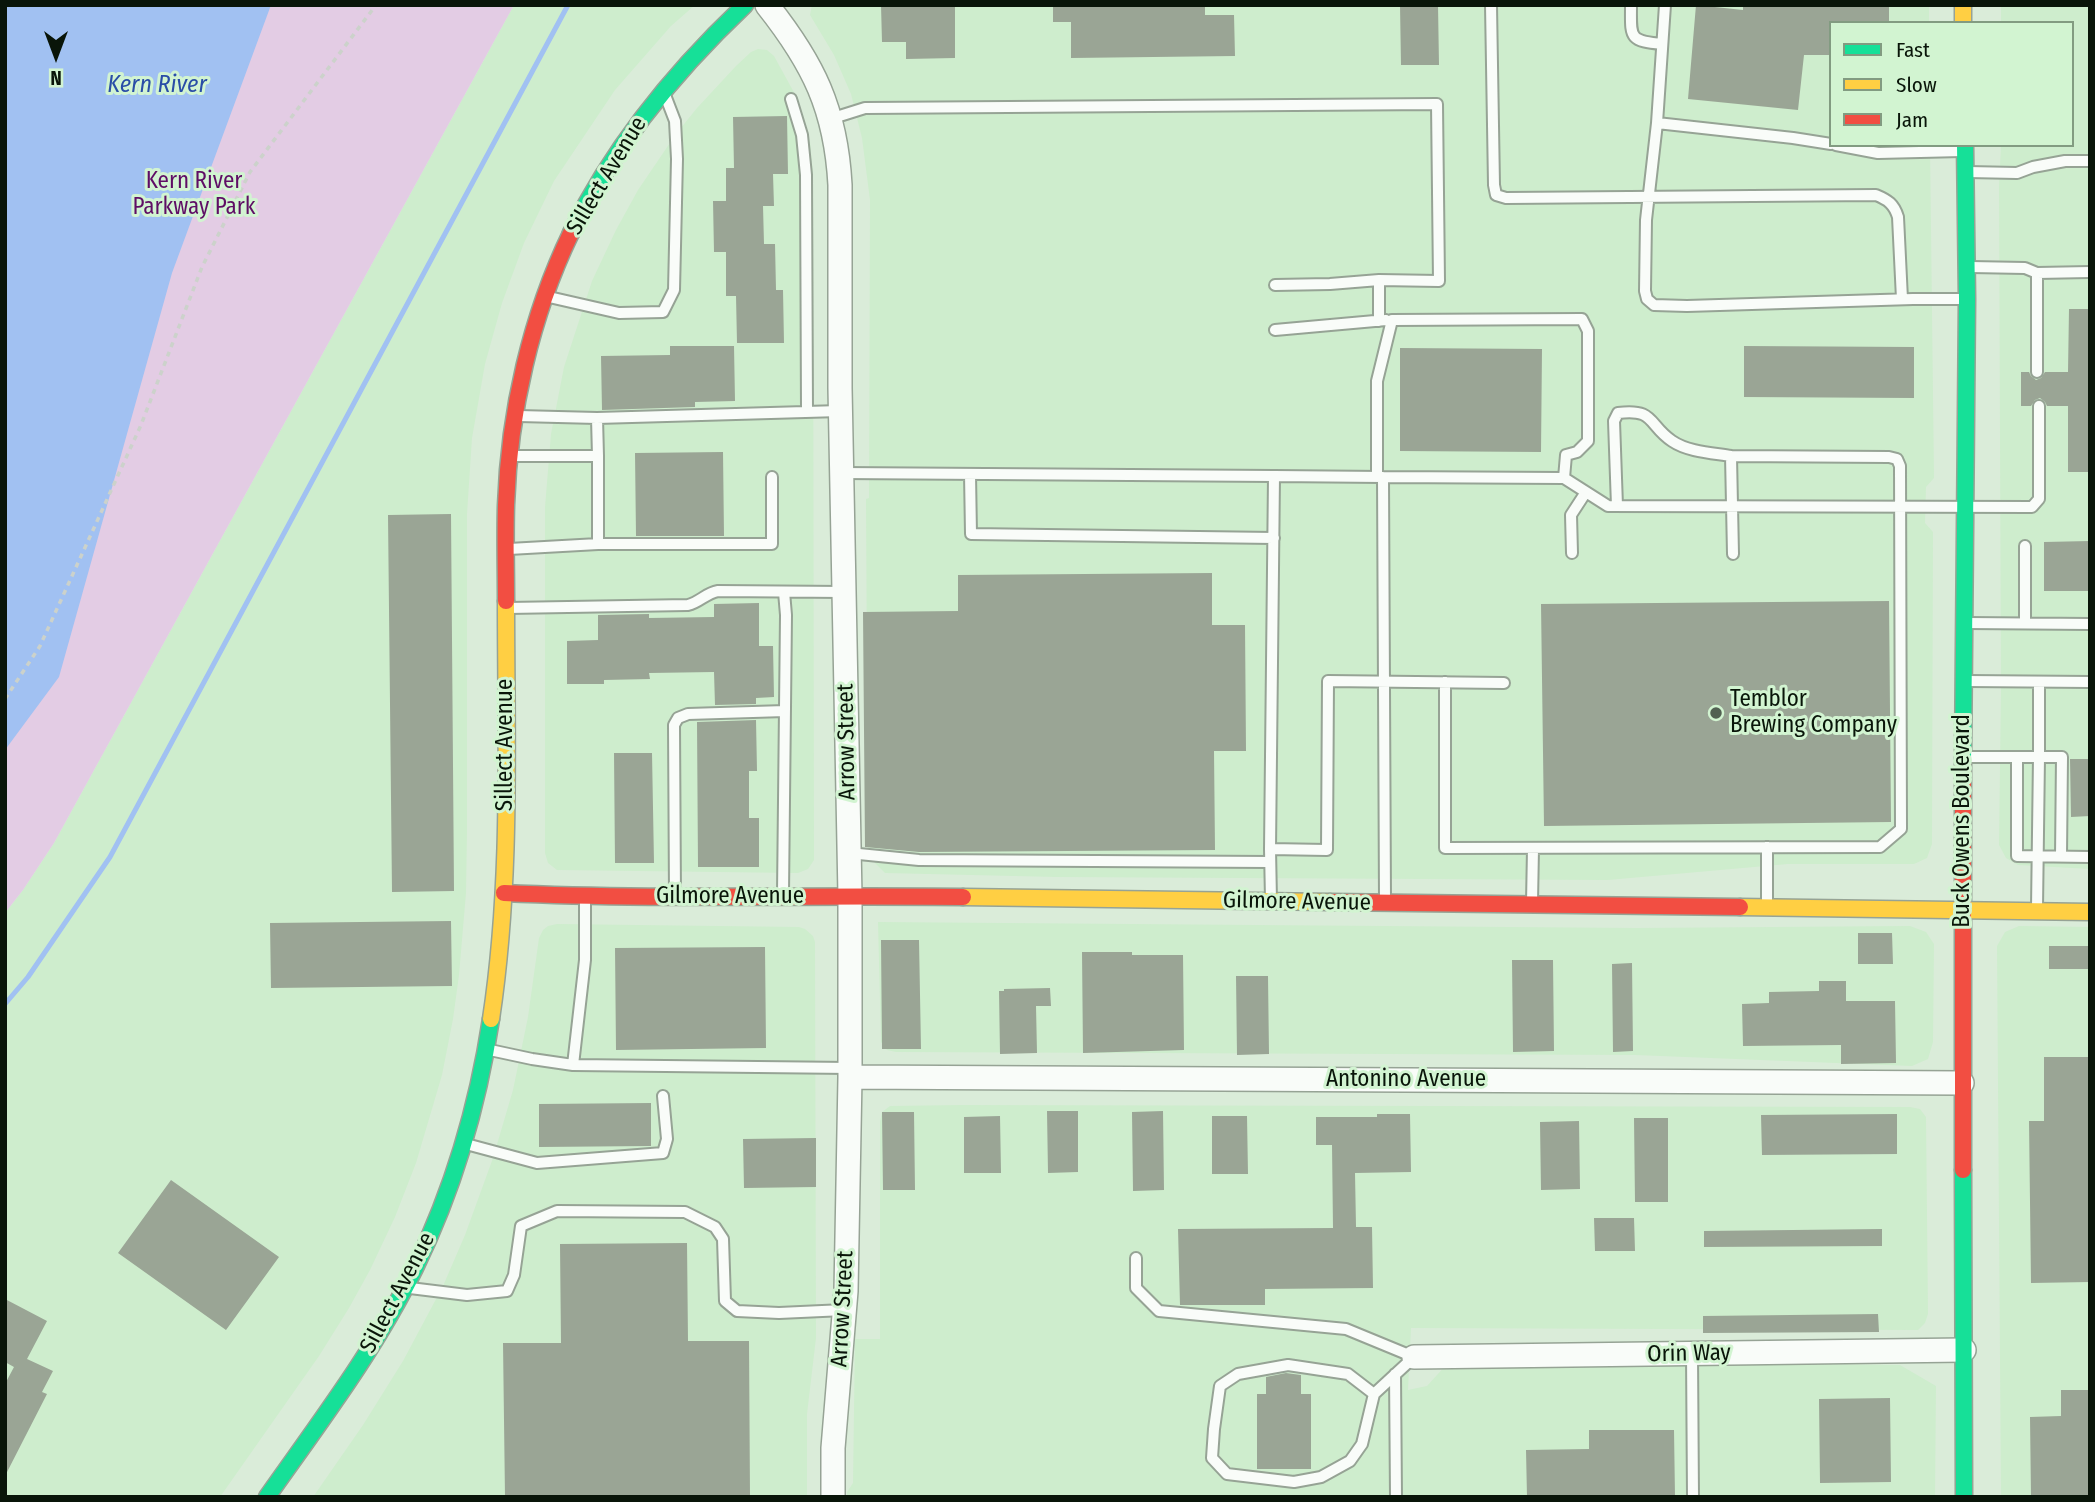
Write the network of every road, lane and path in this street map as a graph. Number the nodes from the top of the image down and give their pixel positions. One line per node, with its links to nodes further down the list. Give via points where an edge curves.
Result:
1 (376, 5): 67 (path, via 250,172 202,267 141,425 40,646)
2 (745, 5): 8 (street, Sillect Avenue)
3 (767, 5): 10 (street, Arrow Street, via 809,64)
4 (1491, 5): 17 (lane, via 1496,195)
5 (1631, 5): 7 (lane, via 1635,38)
6 (1665, 5): 7 (lane)
7 (1662, 44): 11 (lane)
8 (663, 90): 23 (street, Sillect Avenue, via 596,185); 23 (lane, via 675,121 677,159 674,290 663,312 619,313)
9 (791, 99): 31 (lane, via 802,135 806,175)
10 (830, 119): 21 (lane, via 865,108 1437,104 1439,281); 32 (street, Arrow Street, via 840,185)
11 (1657, 123): 12 (lane); 17 (lane)
12 (1829, 144)
13 (1853, 147): 14 (lane, via 1878,153)
14 (1965, 148): 16 (street, Buck Owens Boulevard)
15 (2090, 161): 16 (lane, via 2065,161 2017,173)
16 (1965, 172): 18 (street, Buck Owens Boulevard)
17 (1649, 196): 24 (lane, via 1884,198 1898,217); 24 (lane, via 1645,291 1654,305)
18 (1967, 267): 20 (lane, via 2025,268); 25 (street, Buck Owens Boulevard)
19 (2090, 272): 20 (lane)
20 (2037, 273): 29 (lane)
21 (1379, 280): 22 (lane); 27 (lane)
22 (1275, 285)
23 (545, 296): 33 (street, Sillect Avenue, via 528,351)
24 (1902, 299): 25 (lane)
25 (1967, 299): 48 (street, Buck Owens Boulevard)
26 (1392, 320): 27 (lane); 41 (lane, via 1377,380); 43 (lane, via 1583,319 1588,331 1588,441 1566,455)
27 (1379, 321): 28 (lane)
28 (1275, 330)
29 (2037, 372)
30 (2039, 405): 48 (lane, via 2039,499 2032,507)
31 (807, 411): 32 (lane); 34 (lane)
32 (840, 411): 38 (street, Arrow Street)
33 (516, 416): 34 (lane); 37 (street, Sillect Avenue)
34 (597, 418): 35 (lane)
35 (598, 456): 37 (lane); 50 (lane)
36 (1731, 456): 45 (lane, via 1673,442 1639,412 1618,413); 46 (lane); 47 (lane, via 1896,459)
37 (509, 457): 52 (street, Sillect Avenue)
38 (841, 473): 39 (lane); 56 (street, Arrow Street)
39 (970, 474): 40 (lane); 49 (lane, via 971,534)
40 (1274, 476): 41 (lane); 49 (lane)
41 (1380, 476): 43 (lane); 62 (lane)
42 (772, 477): 50 (lane, via 772,544)
43 (1564, 478): 44 (lane)
44 (1586, 492): 45 (lane, via 1608,506); 53 (lane, via 1571,515)
45 (1617, 506): 46 (lane)
46 (1733, 506): 47 (lane); 54 (lane)
47 (1900, 507): 48 (lane); 72 (lane, via 1901,829 1880,847)
48 (1965, 507): 58 (street, Buck Owens Boulevard)
49 (1273, 538): 73 (lane)
50 (598, 544): 52 (lane)
51 (2025, 546): 59 (lane)
52 (506, 550): 57 (street, Sillect Avenue)
53 (1572, 553)
54 (1733, 554)
55 (784, 592): 56 (lane); 57 (lane, via 718,591 688,606); 68 (lane)
56 (844, 592): 75 (street, Arrow Street)
57 (506, 608): 80 (street, Sillect Avenue)
58 (1964, 623): 59 (lane); 61 (street, Buck Owens Boulevard)
59 (2025, 623): 60 (lane)
60 (2090, 624)
61 (1964, 681): 64 (lane); 69 (street, Buck Owens Boulevard)
62 (1384, 682): 63 (lane); 73 (lane, via 1328,681 1327,850); 86 (lane)
63 (1446, 682): 66 (lane); 74 (lane, via 1445,848)
64 (2039, 682): 65 (lane); 71 (lane)
65 (2090, 682)
66 (1504, 683)
67 (5, 699)
68 (785, 712): 83 (lane, via 678,718 674,725); 84 (lane)
69 (1963, 757): 70 (lane); 89 (street, Buck Owens Boulevard)
70 (2017, 757): 71 (lane); 76 (lane, via 2017,856)
71 (2039, 757): 76 (lane); 77 (lane, via 2062,757)
72 (1767, 847): 74 (lane); 88 (lane)
73 (1270, 849): 79 (lane)
74 (1533, 849): 87 (lane)
75 (849, 853): 79 (lane, via 919,860); 81 (street, Arrow Street)
76 (2037, 856): 77 (lane); 90 (lane)
77 (2062, 856): 78 (lane)
78 (2090, 857)
79 (1270, 862): 85 (lane)
80 (504, 892): 82 (street, Gilmore Avenue); 92 (street, Sillect Avenue)
81 (850, 896): 84 (street, Gilmore Avenue); 85 (street, Gilmore Avenue); 94 (street, Arrow Street)
82 (585, 897): 83 (street, Gilmore Avenue); 93 (lane, via 585,960)
83 (675, 898): 84 (street, Gilmore Avenue)
84 (783, 898)
85 (1271, 902): 86 (street, Gilmore Avenue)
86 (1385, 904): 87 (street, Gilmore Avenue)
87 (1532, 905): 88 (street, Gilmore Avenue)
88 (1767, 909): 89 (street, Gilmore Avenue)
89 (1962, 911): 90 (street, Gilmore Avenue); 95 (street, Buck Owens Boulevard)
90 (2037, 912): 91 (street, Gilmore Avenue)
91 (2090, 912)
92 (487, 1049): 93 (lane); 97 (street, Sillect Avenue)
93 (573, 1065): 94 (lane)
94 (850, 1073): 95 (street, Antonino Avenue); 100 (street, Arrow Street)
95 (1962, 1083): 101 (street, Buck Owens Boulevard)
96 (663, 1096): 97 (lane, via 667,1139 663,1153 537,1163)
97 (464, 1143): 99 (street, Sillect Avenue, via 439,1213)
98 (1136, 1258): 103 (lane, via 1136,1288 1159,1311 1346,1329)
99 (404, 1287): 100 (lane, via 467,1296 507,1291 521,1226 556,1211 685,1212 715,1227 723,1239 725,1301 737,1311); 106 (street, Sillect Avenue, via 354,1373)
100 (844, 1310): 107 (street, Arrow Street)
101 (1964, 1350): 102 (street, Orin Way); 110 (street, Buck Owens Boulevard)
102 (1692, 1354): 103 (street, Orin Way); 109 (lane)
103 (1414, 1357): 104 (lane)
104 (1395, 1374): 105 (lane); 108 (lane)
105 (1374, 1394): 105 (lane, via 1362,1444 1350,1461 1321,1477 1294,1482 1227,1474 1212,1458 1220,1386 1238,1374 1288,1365 1348,1374)
106 (267, 1497)
107 (833, 1497)
108 (1396, 1497)
109 (1693, 1497)
110 (1964, 1497)

